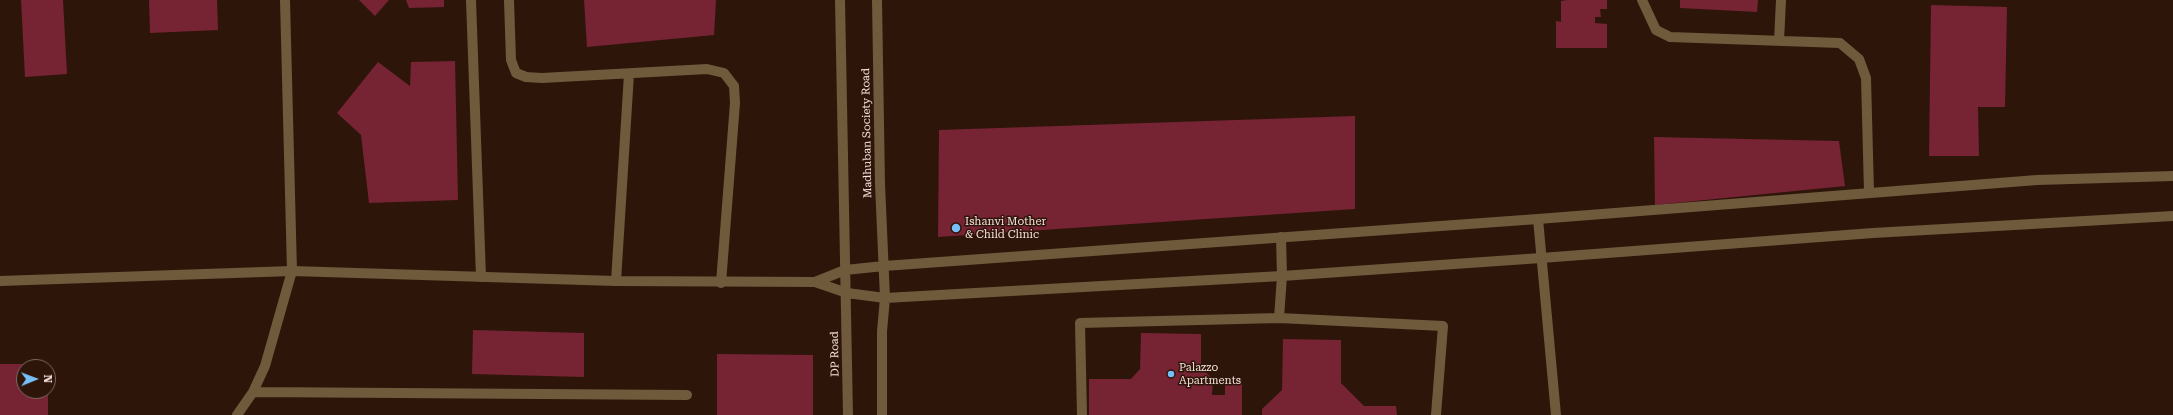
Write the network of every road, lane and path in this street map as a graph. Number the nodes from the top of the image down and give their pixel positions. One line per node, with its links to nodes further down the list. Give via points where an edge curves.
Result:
1 (285, 0): 18 (street)
2 (471, 0): 20 (street)
3 (509, 0): 9 (street, via 511,60 516,73 526,77 542,78)
4 (840, 0): 17 (street, DP Road)
5 (876, 0): 16 (street, Madhuban Society Road)
6 (1642, 0): 8 (street, via 1656,30 1670,37)
7 (1781, 0): 8 (street)
8 (1779, 41): 11 (street, via 1840,43 1859,59 1866,78)
9 (629, 74): 22 (street); 24 (street, via 707,69 724,73 734,86 735,103)
10 (2173, 176): 11 (street, via 2037,180)
11 (1870, 192): 13 (street)
12 (2173, 216): 15 (street, via 1873,232)
13 (1538, 219): 14 (street); 15 (street)
14 (1282, 237): 16 (street); 19 (street)
15 (1541, 258): 19 (street); 35 (street)
16 (884, 266): 17 (street); 26 (street, Madhuban Society Road)
17 (845, 270): 23 (street); 25 (street, DP Road)
18 (292, 271): 20 (street); 21 (street); 28 (street, via 265,366)
19 (1282, 276): 26 (street); 27 (street)
20 (481, 277): 22 (street)
21 (0, 281)
22 (616, 281): 24 (street)
23 (816, 282): 24 (street); 25 (street)
24 (721, 283)
25 (847, 293): 26 (street); 31 (street, DP Road)
26 (885, 298): 32 (street, via 882,331)
27 (1279, 318): 33 (street, via 1080,323); 34 (street, via 1442,326)
28 (253, 392): 29 (street); 30 (street)
29 (688, 395)
30 (237, 415)
31 (848, 415)
32 (882, 415)
33 (1082, 415)
34 (1436, 415)
35 (1556, 415)

